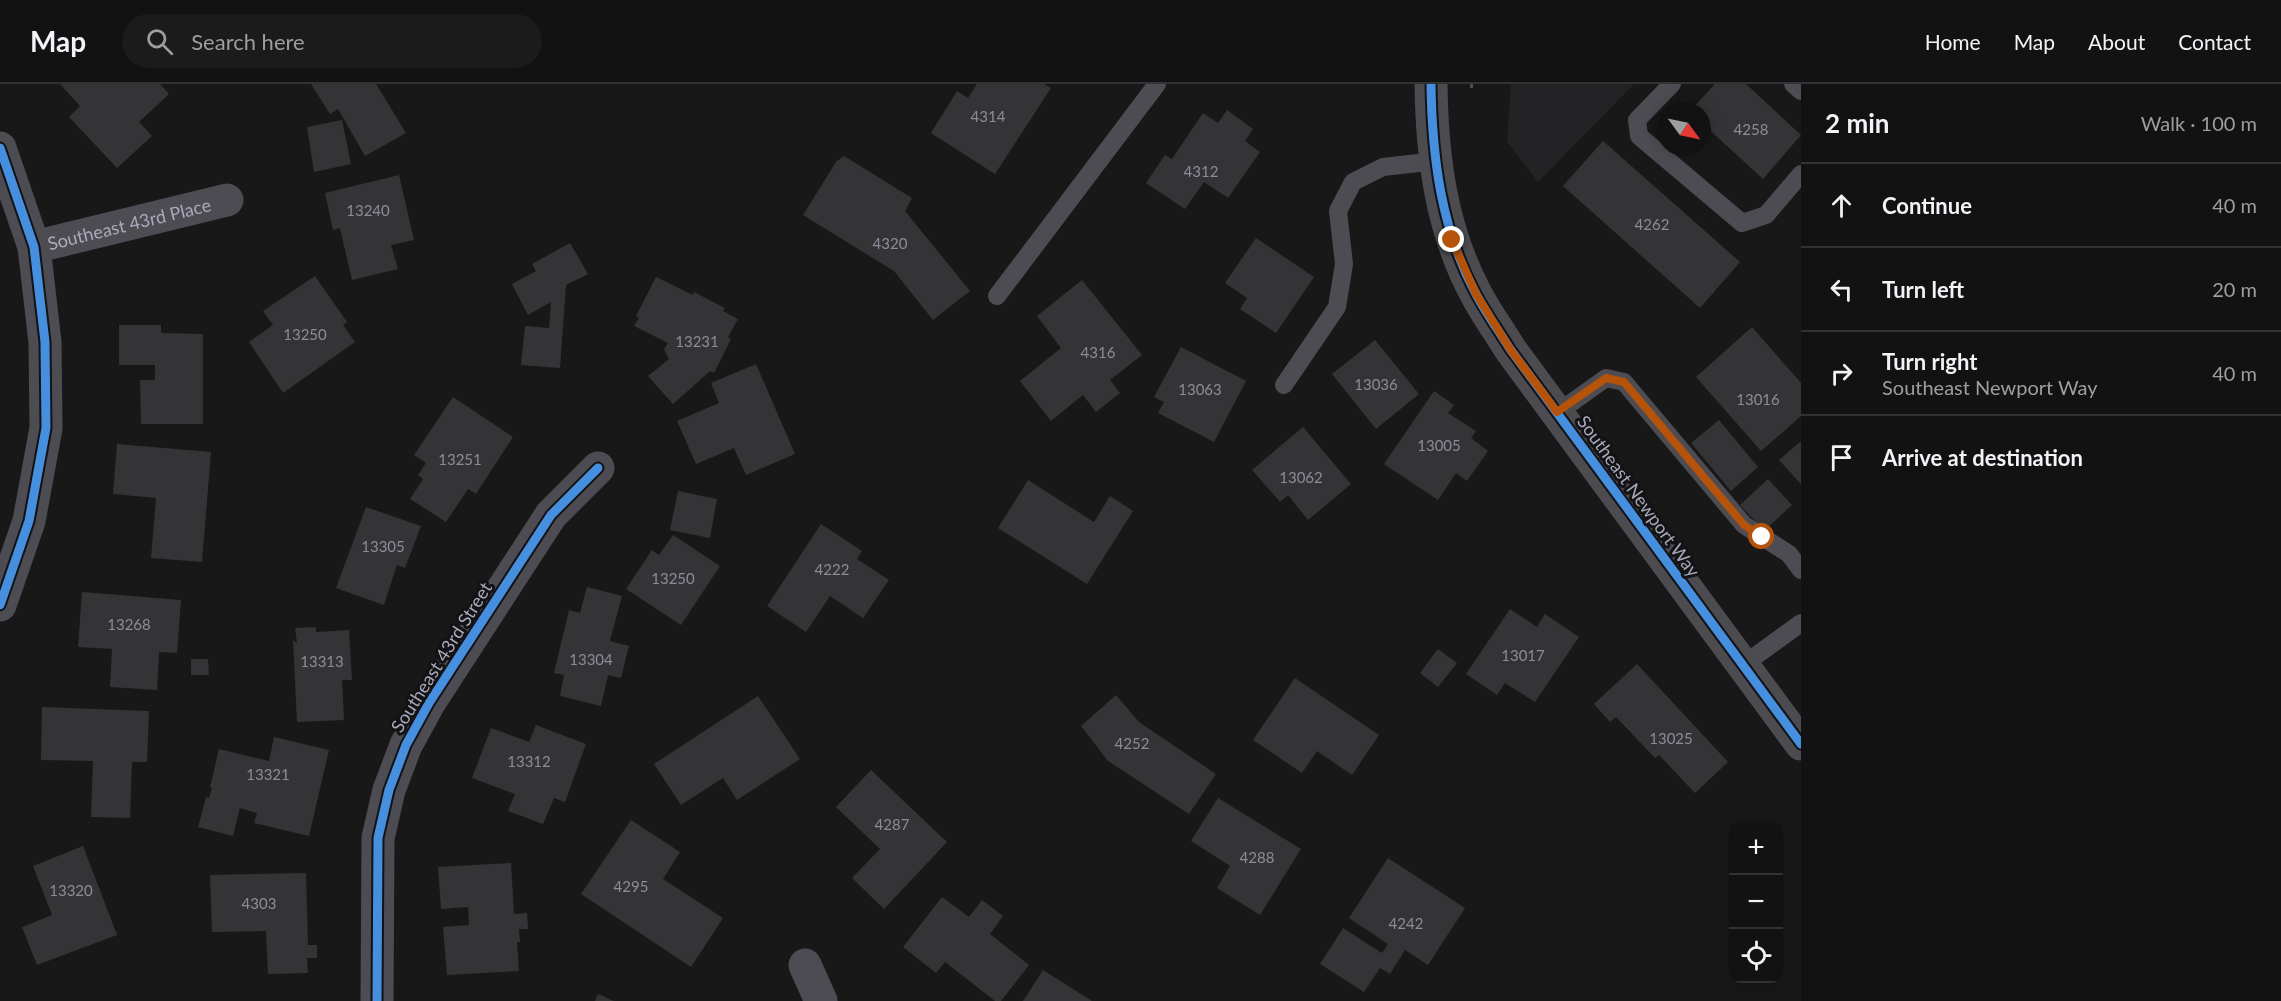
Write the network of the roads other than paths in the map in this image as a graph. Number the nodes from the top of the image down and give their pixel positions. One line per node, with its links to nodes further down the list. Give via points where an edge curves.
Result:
1 (1157, 84): 11 (lane)
2 (1431, 84): 7 (main road, Southeast Newport Way)
3 (1672, 84): 8 (lane, via 1637,120 1639,136 1742,223 1766,215)
4 (1793, 84): 5 (lane)
5 (1801, 91)
6 (0, 148): 10 (street)
7 (1436, 161): 12 (lane, via 1383,167 1353,182 1338,211 1344,264 1337,308); 13 (main road, Southeast Newport Way, via 1440,197 1452,240 1476,294 1510,349)
8 (1801, 174)
9 (227, 200): 10 (street, Southeast 43rd Place)
10 (34, 247): 16 (street, Southeast 43rd Place, via 45,342 46,428 29,521)
11 (997, 296)
12 (1284, 385)
13 (1557, 412): 15 (lane, via 1606,378 1624,382 1744,525 1789,554); 18 (main road, Southeast Newport Way)
14 (598, 468): 21 (street, Southeast 43rd Street, via 551,515 406,745 389,790 378,838)
15 (1801, 570)
16 (0, 605)
17 (1801, 623): 18 (lane)
18 (1743, 665): 19 (main road, Southeast Newport Way)
19 (1801, 744)
20 (806, 965): 22 (street)
21 (377, 1001)
22 (821, 1001)

